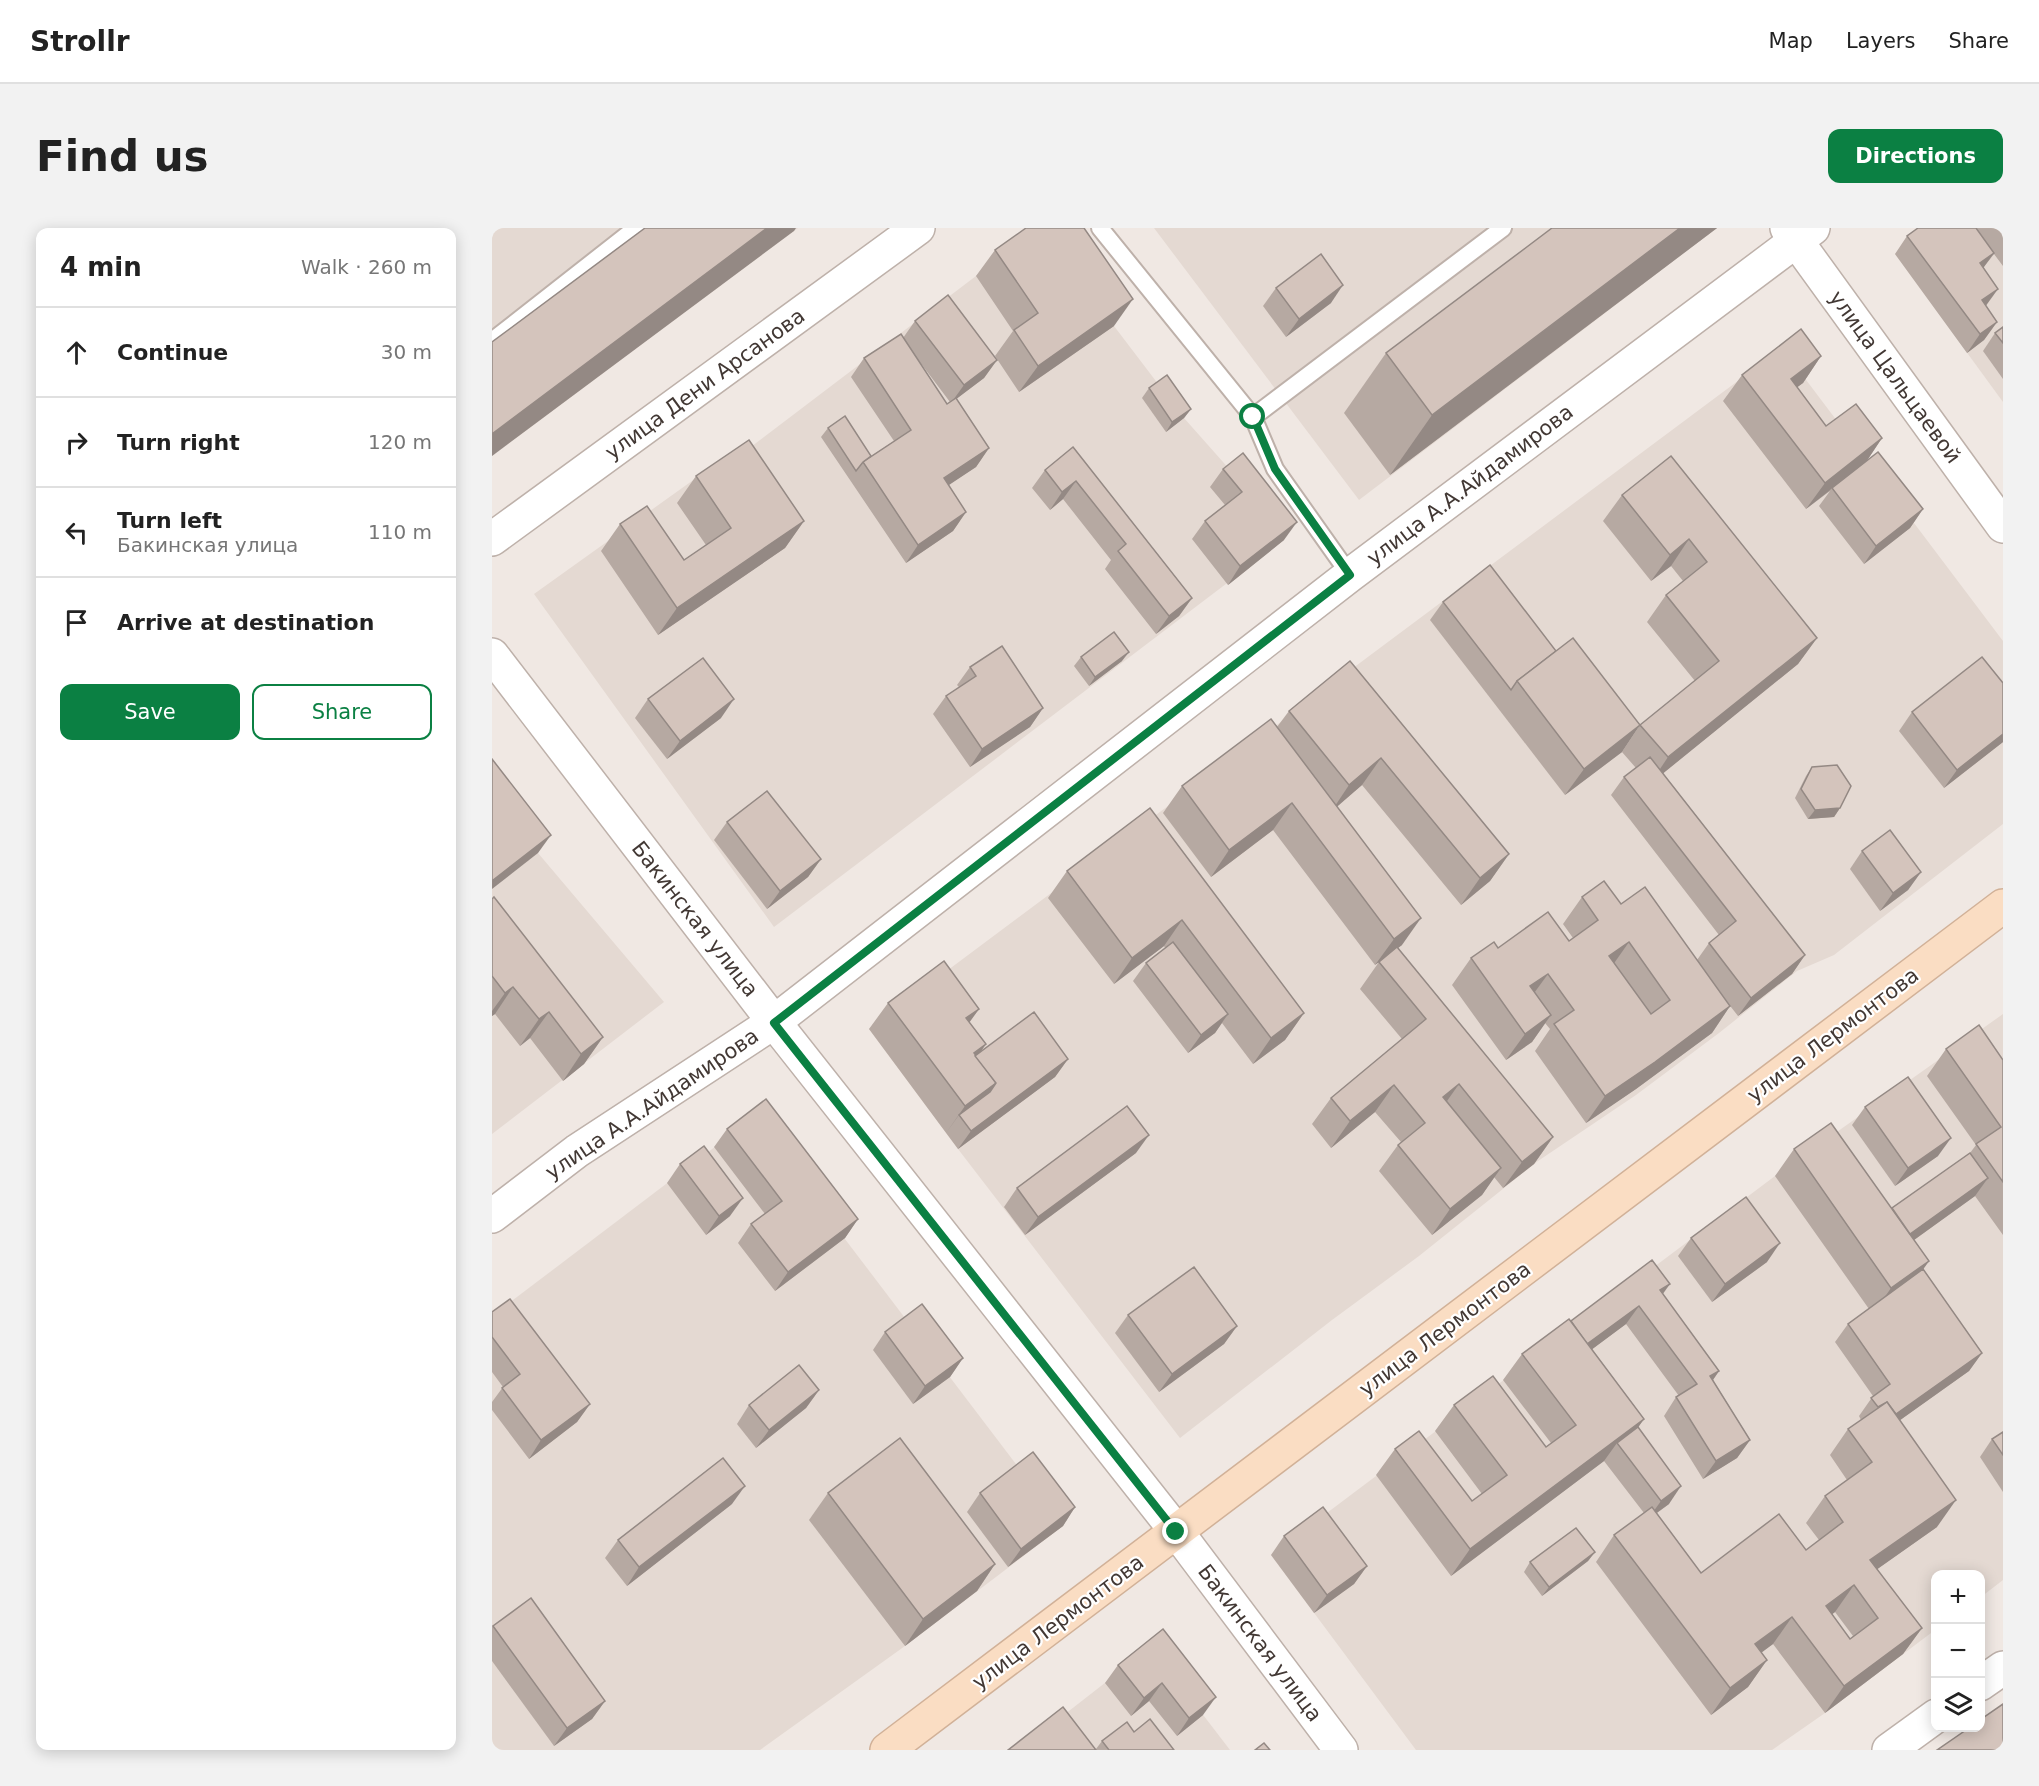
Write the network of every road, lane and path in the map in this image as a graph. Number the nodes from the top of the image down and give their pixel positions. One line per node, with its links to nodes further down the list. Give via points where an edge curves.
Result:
1 (636, 228): 6 (lane)
2 (918, 228): 9 (street, улица Дени Арсанова)
3 (1100, 228): 7 (lane)
4 (1503, 228): 7 (lane)
5 (1799, 232): 8 (street, улица Цальцаевой); 10 (street, улица А.А.Айдамирова)
6 (492, 341)
7 (1253, 417): 10 (lane, via 1275,469)
8 (2003, 526)
9 (492, 539)
10 (1350, 575): 13 (street, улица А.А.Айдамирова)
11 (492, 655): 13 (street, Бакинская улица)
12 (2003, 906): 15 (street, улица Лермонтова)
13 (774, 1023): 14 (street, улица А.А.Айдамирова, via 576,1151); 15 (street, Бакинская улица)
14 (492, 1216)
15 (1176, 1532): 19 (street, улица Лермонтова); 20 (street, Бакинская улица)
16 (2003, 1668): 17 (street)
17 (1985, 1681)
18 (1931, 1719): 21 (street)
19 (887, 1750)
20 (1341, 1750)
21 (1889, 1750)

